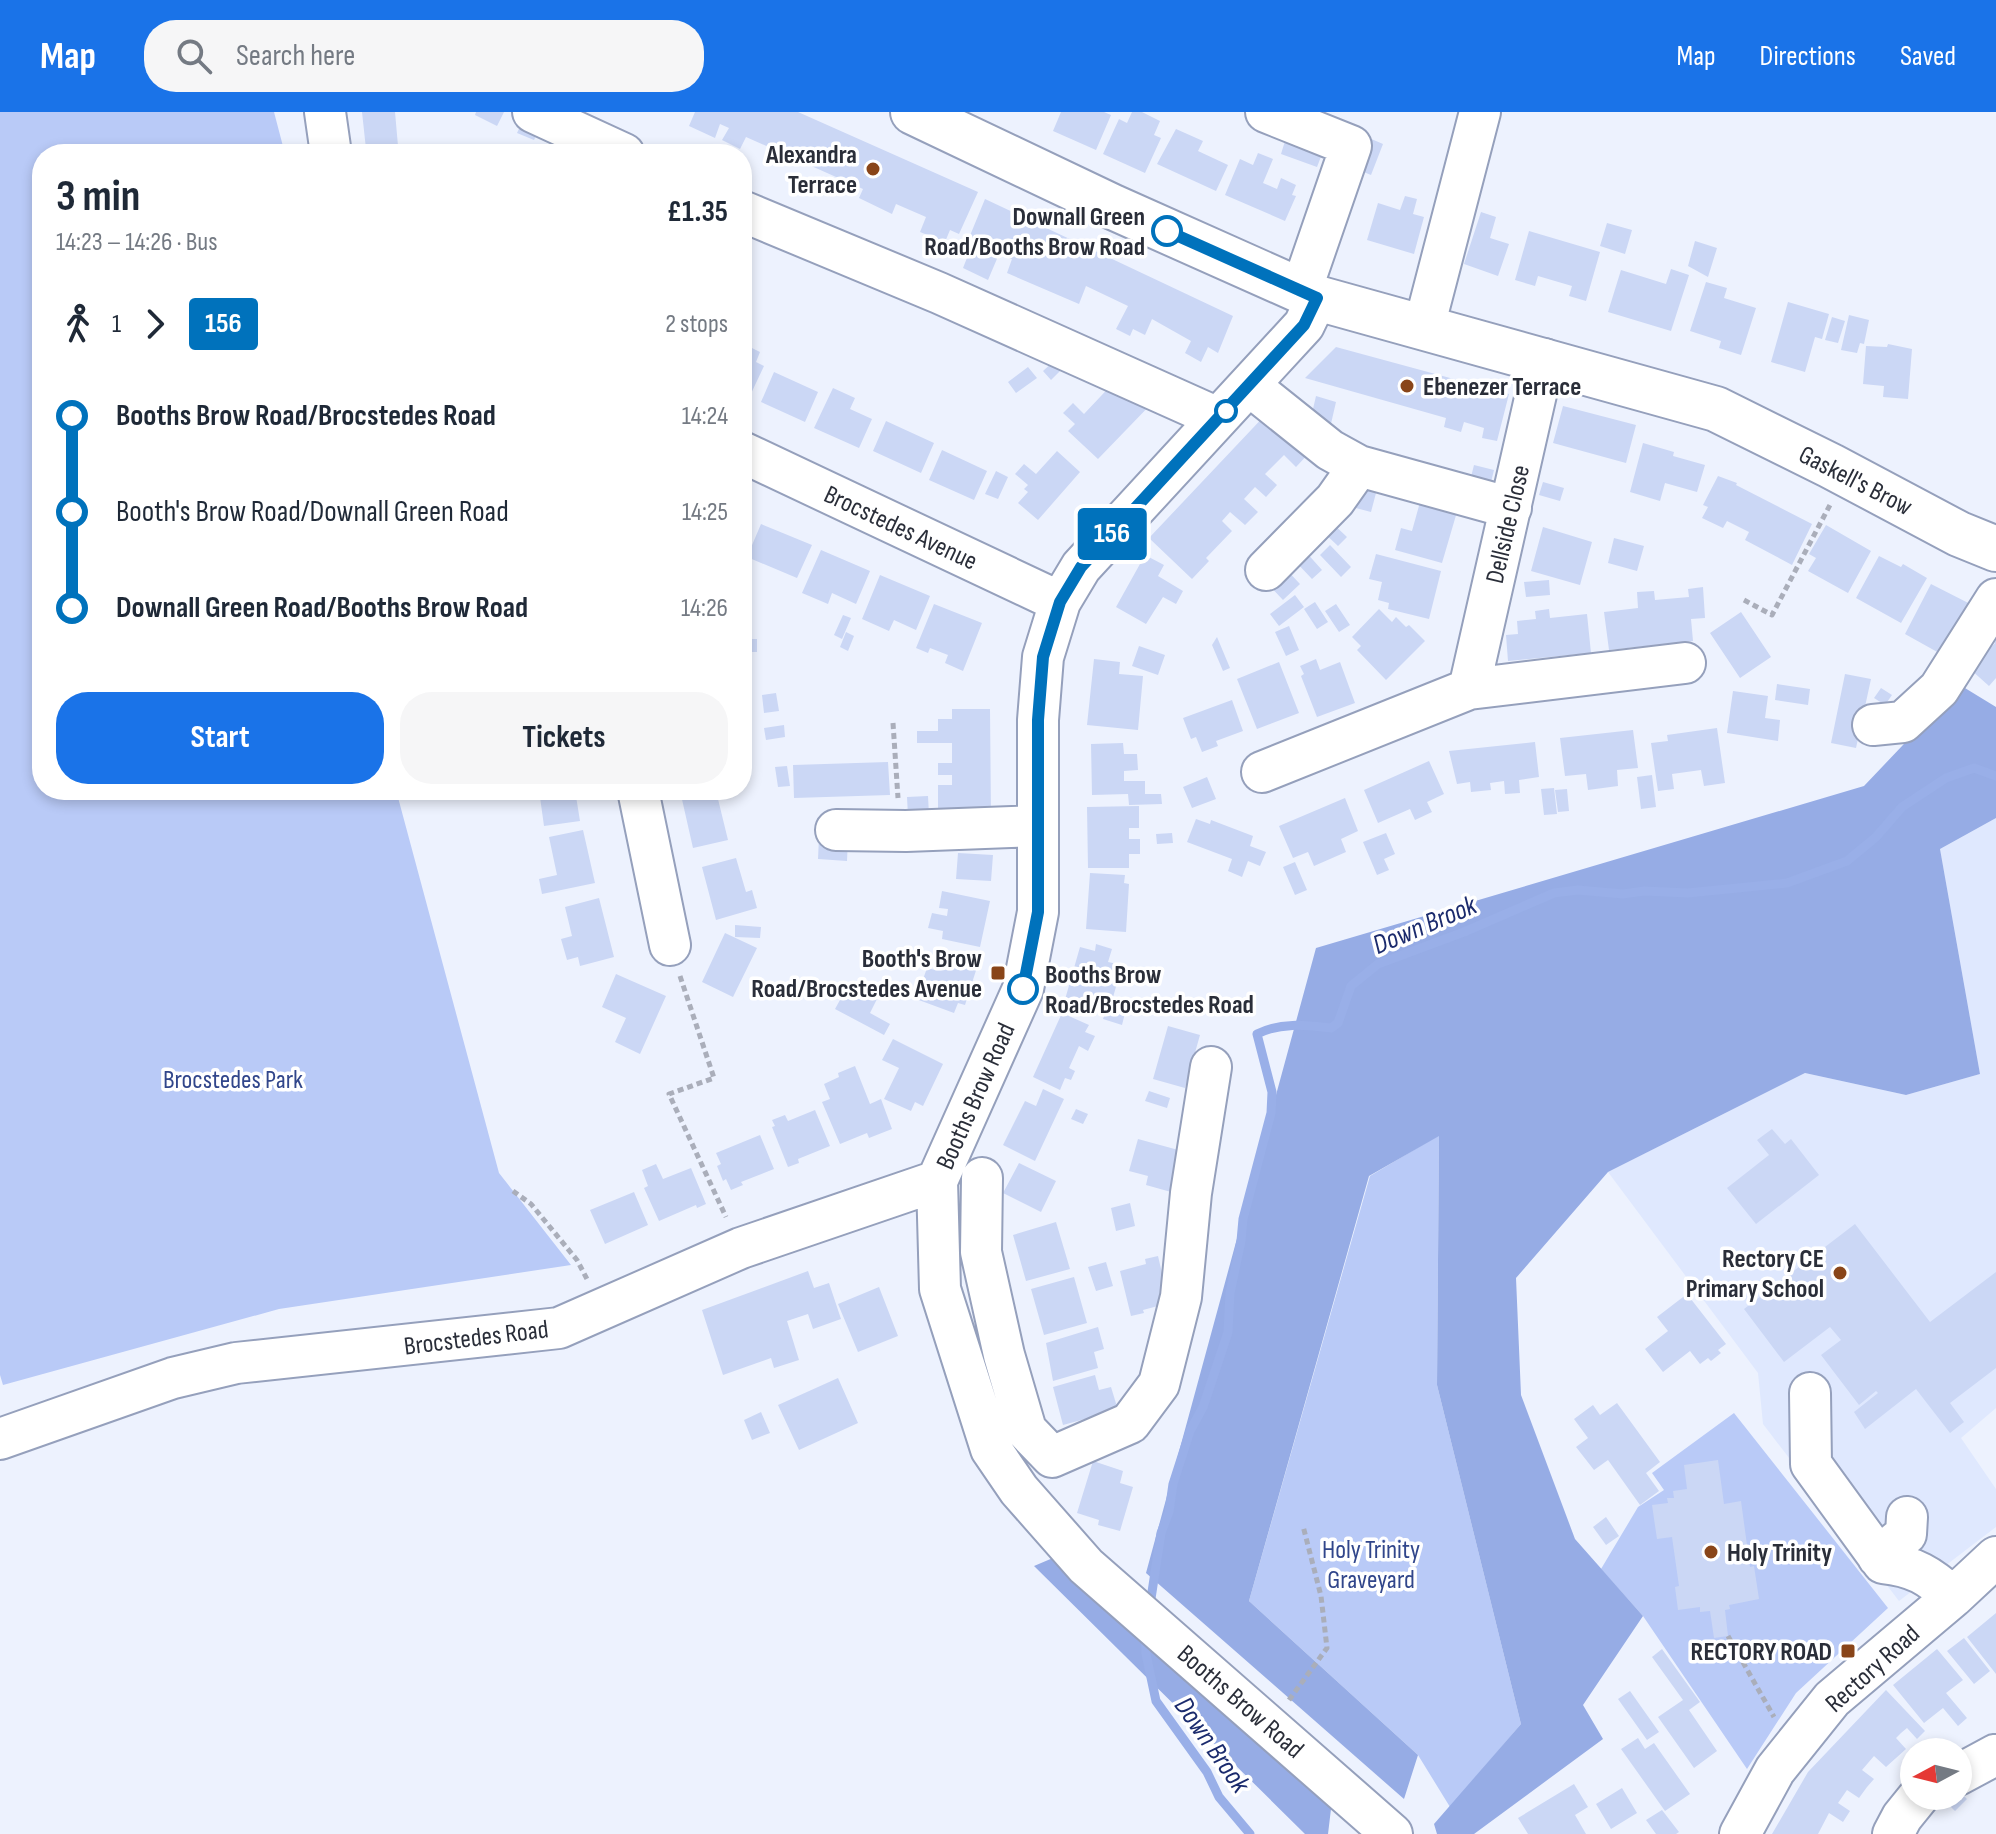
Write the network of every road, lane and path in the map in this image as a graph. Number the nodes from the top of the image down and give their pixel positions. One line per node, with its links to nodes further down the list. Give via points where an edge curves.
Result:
1 (325, 112): 6 (street)
2 (533, 112): 7 (street)
3 (913, 112): 9 (main road, Gaskell's Brow)
4 (1266, 112): 9 (street, Booths Brow Road, via 1351,146)
5 (1480, 112): 10 (street)
6 (330, 144)
7 (602, 144)
8 (752, 215): 13 (street)
9 (1309, 295): 10 (main road, Gaskell's Brow); 12 (street, Booths Brow Road, via 1304,325)
10 (1424, 327): 11 (main road, Gaskell's Brow)
11 (1544, 359): 16 (main road, Gaskell's Brow, via 1716,409); 17 (street, Dellside Close)
12 (1250, 386): 13 (street, Booths Brow Road); 15 (street, via 1330,450)
13 (1218, 418): 22 (street, Booths Brow Road, via 1081,567)
14 (752, 457): 22 (street, Brocstedes Avenue)
15 (1359, 466): 17 (street); 19 (street, via 1335,500)
16 (1847, 474): 18 (main road, Gaskell's Brow); 21 (path, via 1772,615)
17 (1511, 508): 24 (street, Dellside Close)
18 (1996, 549)
19 (1266, 570)
20 (1996, 599): 26 (street, via 1939,689 1903,722)
21 (1744, 600)
22 (1060, 602): 29 (street, Booths Brow Road, via 1043,657)
23 (1685, 663): 24 (street)
24 (1469, 689): 27 (street)
25 (893, 723): 31 (path)
26 (1873, 725)
27 (1262, 772)
28 (640, 800): 32 (street)
29 (1038, 826): 31 (street); 35 (street, Booths Brow Road, via 1038,912 1023,989)
30 (836, 830): 31 (street)
31 (899, 831)
32 (670, 945): 37 (path, via 714,1078 669,1094)
33 (1211, 1067): 39 (street, Booths Brow Road, via 1181,1297 1159,1384 1130,1423 1062,1469 1026,1430)
34 (982, 1178): 39 (street, Booths Brow Road, via 981,1252)
35 (937, 1181): 37 (street, Brocstedes Road); 40 (street, Booths Brow Road, via 940,1289)
36 (513, 1191): 38 (path, via 531,1204)
37 (741, 1248): 38 (street, Brocstedes Road)
38 (608, 1306): 42 (street, Brocstedes Road, via 559,1328 236,1363 173,1378)
39 (1004, 1355): 40 (street)
40 (964, 1370): 49 (street, Booths Brow Road, via 991,1449 1019,1490 1086,1566)
41 (1810, 1393): 45 (street, via 1811,1464)
42 (0, 1439)
43 (1907, 1517): 45 (street, via 1906,1534)
44 (1303, 1526): 49 (path, via 1321,1596 1327,1648)
45 (1878, 1557): 47 (street, via 1883,1563 1907,1566)
46 (1996, 1557): 47 (street, Rectory Road)
47 (1953, 1597): 50 (street, Rectory Road, via 1832,1699)
48 (1728, 1636): 50 (path)
49 (1270, 1727): 54 (street, Booths Brow Road)
50 (1792, 1750): 55 (street, Rectory Road)
51 (1995, 1755): 52 (street)
52 (1972, 1767)
53 (1908, 1810): 56 (street)
54 (1392, 1834)
55 (1740, 1834)
56 (1893, 1834)

